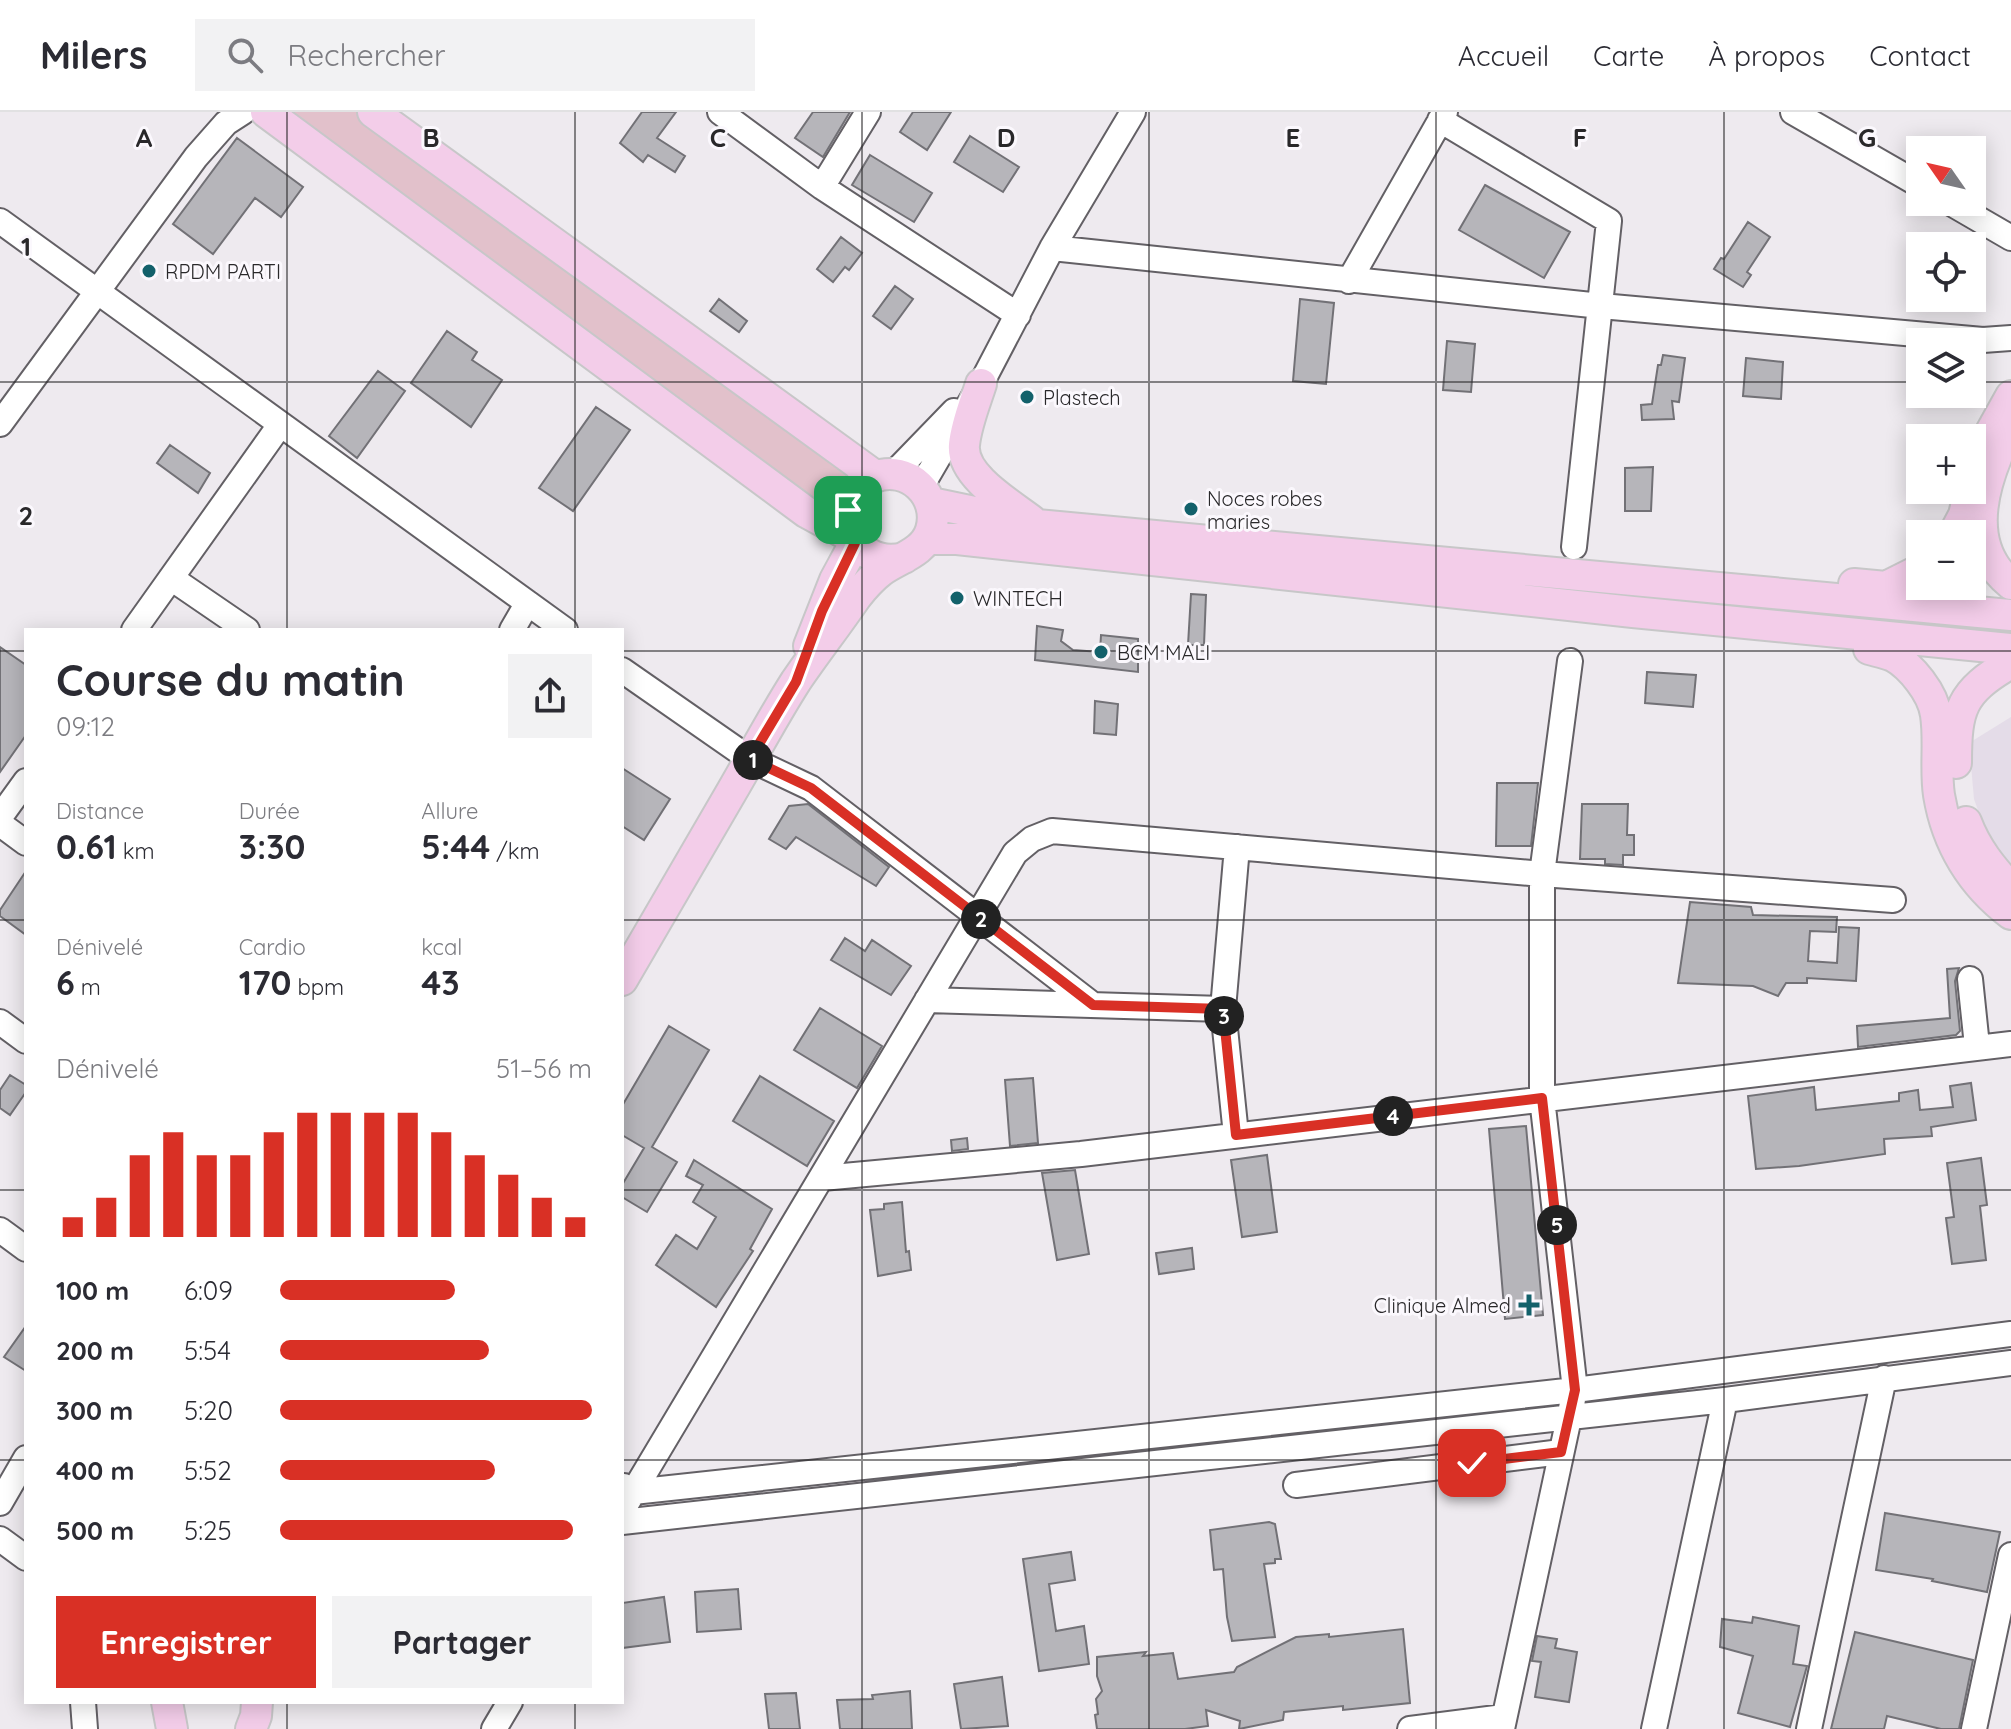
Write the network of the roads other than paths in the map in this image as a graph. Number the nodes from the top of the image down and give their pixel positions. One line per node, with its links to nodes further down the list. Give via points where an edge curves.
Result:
1 (220, 112): 10 (street)
2 (243, 112): 10 (street)
3 (266, 112): 31 (main road, via 806,512)
4 (373, 112): 28 (main road)
5 (720, 112): 12 (street)
6 (868, 112): 12 (street)
7 (1133, 112): 16 (street)
8 (1793, 112): 11 (street)
9 (1442, 116): 17 (street); 19 (street, via 1609,221)
10 (196, 157): 18 (street)
11 (1906, 177)
12 (822, 187): 20 (street)
13 (1973, 216): 15 (street)
14 (0, 221): 18 (street)
15 (2011, 238)
16 (1052, 248): 17 (street); 20 (street)
17 (1349, 281): 19 (street)
18 (96, 291): 24 (street); 25 (street)
19 (1601, 306): 21 (street, via 1983,340); 32 (street)
20 (1018, 315): 22 (street)
21 (2011, 338)
22 (981, 384): 28 (street); 29 (street); 30 (main road, via 964,447 967,463 987,488)
23 (2011, 396): 27 (main road)
24 (0, 424)
25 (280, 425): 36 (street); 40 (street)
26 (2011, 425): 37 (main road, via 1998,451 1981,517 1982,539)
27 (1986, 441)
28 (884, 475): 29 (main road, via 905,476); 31 (main road, via 860,486 850,501 847,519)
29 (926, 495): 30 (main road); 33 (main road, via 933,517)
30 (1037, 525): 34 (main road)
31 (854, 540): 33 (main road, via 865,552 890,560); 51 (main road)
32 (1574, 547)
33 (916, 548): 41 (main road, via 957,539); 51 (main road, via 862,589)
34 (1608, 577): 38 (main road, via 1653,570); 42 (main road)
35 (1906, 577): 38 (main road)
36 (171, 578): 43 (street); 44 (street)
37 (2011, 584)
38 (1886, 587): 39 (main road)
39 (2011, 597)
40 (527, 604): 45 (street); 46 (street)
41 (1633, 612): 47 (main road, via 1701,628); 48 (main road)
42 (2011, 615)
43 (135, 628)
44 (244, 628)
45 (513, 628)
46 (562, 628)
47 (1869, 649): 48 (main road); 61 (main road, via 1908,668 1936,711 1939,796 1953,843 1969,874)
48 (2010, 659): 59 (main road, via 1959,711 1956,771 1973,841)
49 (1570, 661): 58 (street)
50 (624, 671): 52 (street)
51 (796, 682): 52 (main road)
52 (750, 759): 62 (street, via 811,788); 63 (main road)
53 (24, 784): 54 (street)
54 (0, 817)
55 (0, 824): 56 (street)
56 (24, 842)
57 (1237, 847): 58 (street); 62 (street, via 1052,831 1015,853); 67 (street)
58 (1542, 874): 60 (street); 72 (street)
59 (2011, 889)
60 (1893, 900)
61 (2011, 914)
62 (978, 917): 65 (street); 66 (street)
63 (624, 977)
64 (1970, 979): 71 (street)
65 (927, 1000): 66 (street); 74 (street)
66 (1093, 1005): 67 (street)
67 (1223, 1009): 73 (street)
68 (0, 1022): 69 (street)
69 (24, 1040)
70 (2011, 1044): 71 (street)
71 (1977, 1046): 72 (street)
72 (1542, 1098): 73 (street); 80 (street)
73 (1236, 1135): 74 (street)
74 (822, 1178): 86 (street)
75 (0, 1230): 76 (street)
76 (24, 1248)
77 (2011, 1334): 80 (street)
78 (2011, 1363): 79 (street)
79 (1884, 1378): 81 (street); 103 (street)
80 (1575, 1390): 82 (street); 86 (street)
81 (1725, 1400): 82 (street); 102 (street)
82 (1569, 1416): 83 (street); 88 (street)
83 (1561, 1452): 85 (street); 96 (street)
84 (24, 1461): 87 (street)
85 (1296, 1485)
86 (626, 1496)
87 (0, 1503)
88 (624, 1522)
89 (0, 1539): 91 (street)
90 (2011, 1555): 104 (street)
91 (24, 1557)
92 (83, 1704): 97 (street)
93 (258, 1704): 98 (main road)
94 (259, 1704): 99 (street)
95 (509, 1704): 100 (street)
96 (1503, 1723): 101 (street)
97 (85, 1729)
98 (251, 1729)
99 (267, 1729)
100 (494, 1729)
101 (1410, 1729)
102 (1654, 1729)
103 (1809, 1729)
104 (1974, 1729)

